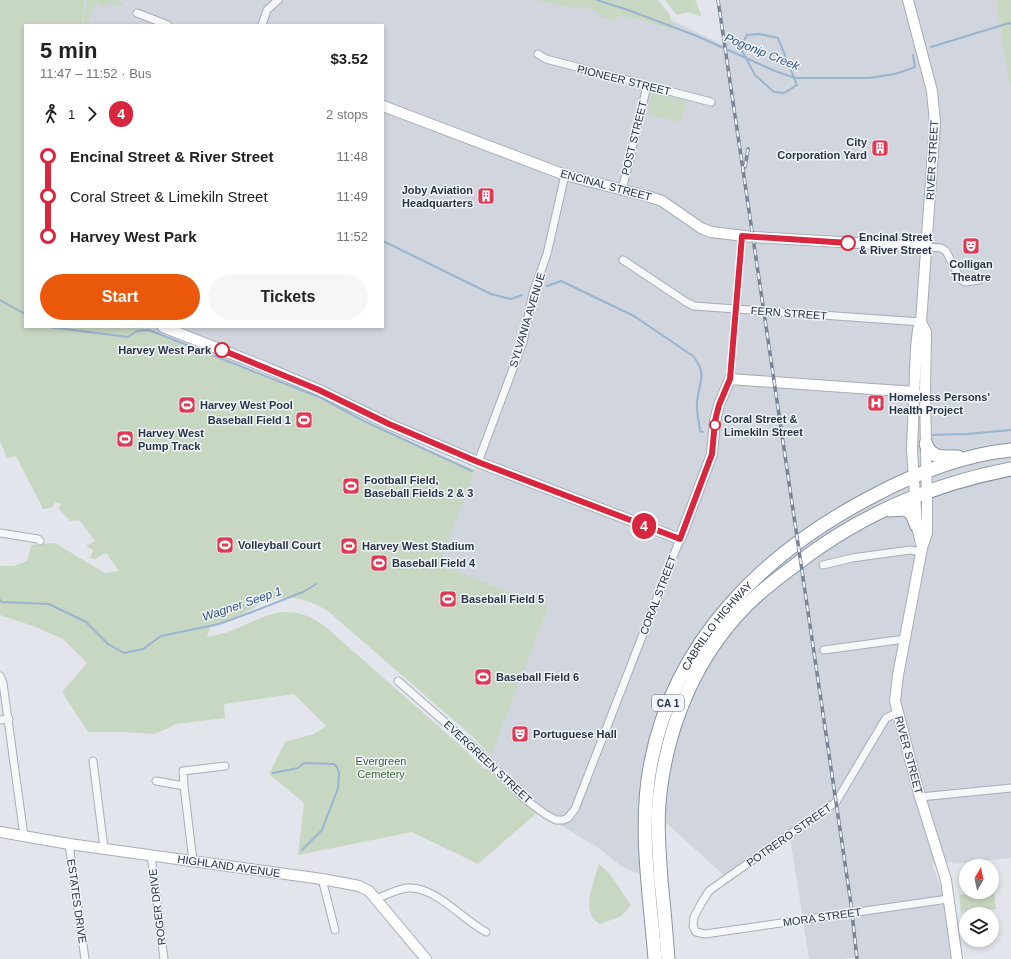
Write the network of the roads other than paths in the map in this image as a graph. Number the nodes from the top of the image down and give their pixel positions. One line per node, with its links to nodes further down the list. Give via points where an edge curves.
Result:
1 (278, 0): 5 (street, via 267,10)
2 (908, 0): 13 (street, RIVER STREET, via 932,91 935,123)
3 (137, 13): 4 (street)
4 (165, 24)
5 (262, 24)
6 (538, 54): 7 (street, PIONEER STREET, via 546,59)
7 (646, 86): 8 (street, PIONEER STREET); 11 (street, POST STREET)
8 (711, 102)
9 (384, 106): 10 (street, ENCINAL STREET)
10 (565, 176): 11 (street, ENCINAL STREET); 24 (street, SYLVANIA AVENUE, via 548,254 533,293 523,342)
11 (622, 190): 12 (street, ENCINAL STREET, via 662,201 711,232)
12 (742, 236): 13 (street, ENCINAL STREET); 16 (street)
13 (926, 247): 15 (street, via 946,250 961,280); 17 (street, RIVER STREET)
14 (623, 260): 16 (street, FERN STREET, via 694,306)
15 (979, 280)
16 (735, 309): 17 (street, FERN STREET); 19 (street)
17 (921, 322): 20 (street, RIVER STREET, via 918,330); 21 (street, RIVER STREET, via 926,332)
18 (166, 328): 24 (street, via 319,390 389,424)
19 (730, 379): 20 (street); 30 (street, CORAL STREET, via 715,421 712,454)
20 (915, 392): 27 (street, RIVER STREET, via 912,450)
21 (926, 444): 23 (highway, via 936,456); 26 (street, RIVER STREET)
22 (1011, 450): 23 (highway, CABRILLO HIGHWAY / CA 1)
23 (974, 457): 26 (highway, CABRILLO HIGHWAY / CA 1)
24 (478, 462): 32 (street)
25 (1011, 468): 28 (highway, CABRILLO HIGHWAY / CA 1)
26 (927, 471): 27 (highway, CABRILLO HIGHWAY / CA 1); 28 (street, RIVER STREET)
27 (914, 476): 28 (street, RIVER STREET); 67 (highway, CABRILLO HIGHWAY / CA 1, via 840,514 782,555 726,608 702,640 681,675 657,737 646,797 646,844)
28 (921, 494): 29 (highway, CABRILLO HIGHWAY / CA 1); 31 (street, RIVER STREET); 36 (street, RIVER STREET, via 927,533)
29 (878, 512): 31 (highway, via 906,509 914,516); 68 (highway, CABRILLO HIGHWAY / CA 1, via 820,546 752,600 718,640 690,686 679,710 668,748 659,801 658,841)
30 (689, 515): 32 (street, via 674,529); 34 (street, CORAL STREET)
31 (917, 526): 36 (street, RIVER STREET)
32 (656, 530): 34 (street)
33 (0, 533): 35 (street)
34 (680, 539): 51 (street, CORAL STREET, via 575,809)
35 (40, 541)
36 (921, 550): 37 (street, via 852,558); 38 (street, RIVER STREET)
37 (823, 565)
38 (905, 639): 39 (street); 42 (street, RIVER STREET, via 895,701)
39 (824, 650)
40 (0, 676): 43 (street)
41 (398, 681): 51 (street, EVERGREEN STREET, via 479,752 525,799 545,814 556,820)
42 (897, 712): 50 (street, RIVER STREET); 63 (street, POTRERO STREET, via 886,718 836,802 709,891 694,917 693,926)
43 (9, 719): 44 (street); 53 (street)
44 (0, 720)
45 (93, 761): 55 (street)
46 (225, 766): 48 (street, via 183,771)
47 (156, 781): 48 (street)
48 (184, 786): 57 (street)
49 (1011, 788): 50 (street)
50 (920, 797): 60 (street, RIVER STREET, via 946,880)
51 (563, 820)
52 (0, 832): 53 (street, HIGHLAND AVENUE)
53 (24, 836): 54 (street, HIGHLAND AVENUE)
54 (69, 844): 55 (street, HIGHLAND AVENUE); 64 (street, ESTATES DRIVE)
55 (104, 848): 56 (street, HIGHLAND AVENUE)
56 (151, 855): 57 (street, HIGHLAND AVENUE); 65 (street, ROGER DRIVE)
57 (193, 861): 58 (street, HIGHLAND AVENUE)
58 (322, 880): 59 (street, HIGHLAND AVENUE, via 359,886 369,891); 61 (street)
59 (376, 899): 62 (street, via 398,890 419,889 441,900); 66 (street, HIGHLAND AVENUE)
60 (948, 899): 63 (street, MORA STREET, via 705,934); 69 (street, RIVER STREET)
61 (335, 930)
62 (486, 932)
63 (696, 932)
64 (85, 959)
65 (164, 959)
66 (426, 959)
67 (655, 959)
68 (668, 959)
69 (957, 959)

